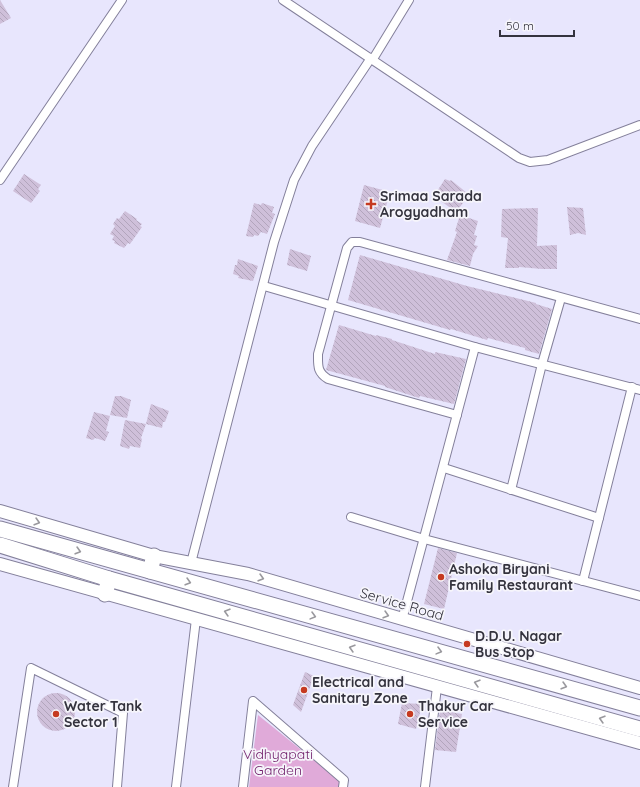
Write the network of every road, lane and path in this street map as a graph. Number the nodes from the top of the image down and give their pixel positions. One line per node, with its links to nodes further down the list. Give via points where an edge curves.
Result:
1 (122, 0): 6 (street)
2 (283, 0): 4 (street)
3 (409, 0): 4 (street)
4 (372, 59): 5 (street, via 519,158 530,162 548,160); 7 (street, via 312,146 294,180 274,242)
5 (640, 125)
6 (0, 180)
7 (264, 286): 9 (street); 24 (street)
8 (561, 298): 9 (street, via 360,242 352,242 347,248); 10 (street); 12 (street)
9 (331, 305): 11 (street); 14 (street, via 318,354 318,368 322,375 328,379)
10 (640, 319)
11 (475, 347): 12 (street); 14 (street)
12 (542, 364): 13 (street); 16 (street)
13 (636, 388): 19 (street)
14 (457, 416): 15 (street)
15 (444, 468): 16 (street); 21 (street)
16 (511, 490): 19 (street)
17 (0, 511): 23 (street, Service Road, one-way to 23)
18 (351, 517): 21 (street)
19 (599, 518): 28 (street)
20 (0, 528): 26 (highway, one-way to 26)
21 (424, 539): 28 (street); 32 (street)
22 (0, 545): 27 (highway)
23 (154, 556): 24 (street, Service Road); 26 (highway)
24 (191, 563): 32 (street, Service Road, one-way to 32, via 248,574)
25 (0, 564): 29 (street)
26 (150, 571): 35 (highway, one-way to 35)
27 (109, 579): 29 (highway); 36 (highway, one-way to 27)
28 (583, 581): 30 (street)
29 (105, 594): 31 (street)
30 (640, 596)
31 (196, 620): 34 (street); 40 (street)
32 (402, 620): 33 (street, Service Road)
33 (639, 685)
34 (437, 686): 37 (street); 43 (street)
35 (640, 708)
36 (640, 729)
37 (640, 743)
38 (13, 787): 39 (street, via 31,668 124,713)
39 (117, 787)
40 (176, 787)
41 (243, 787): 42 (street, via 253,701 344,780)
42 (343, 787)
43 (425, 787)

